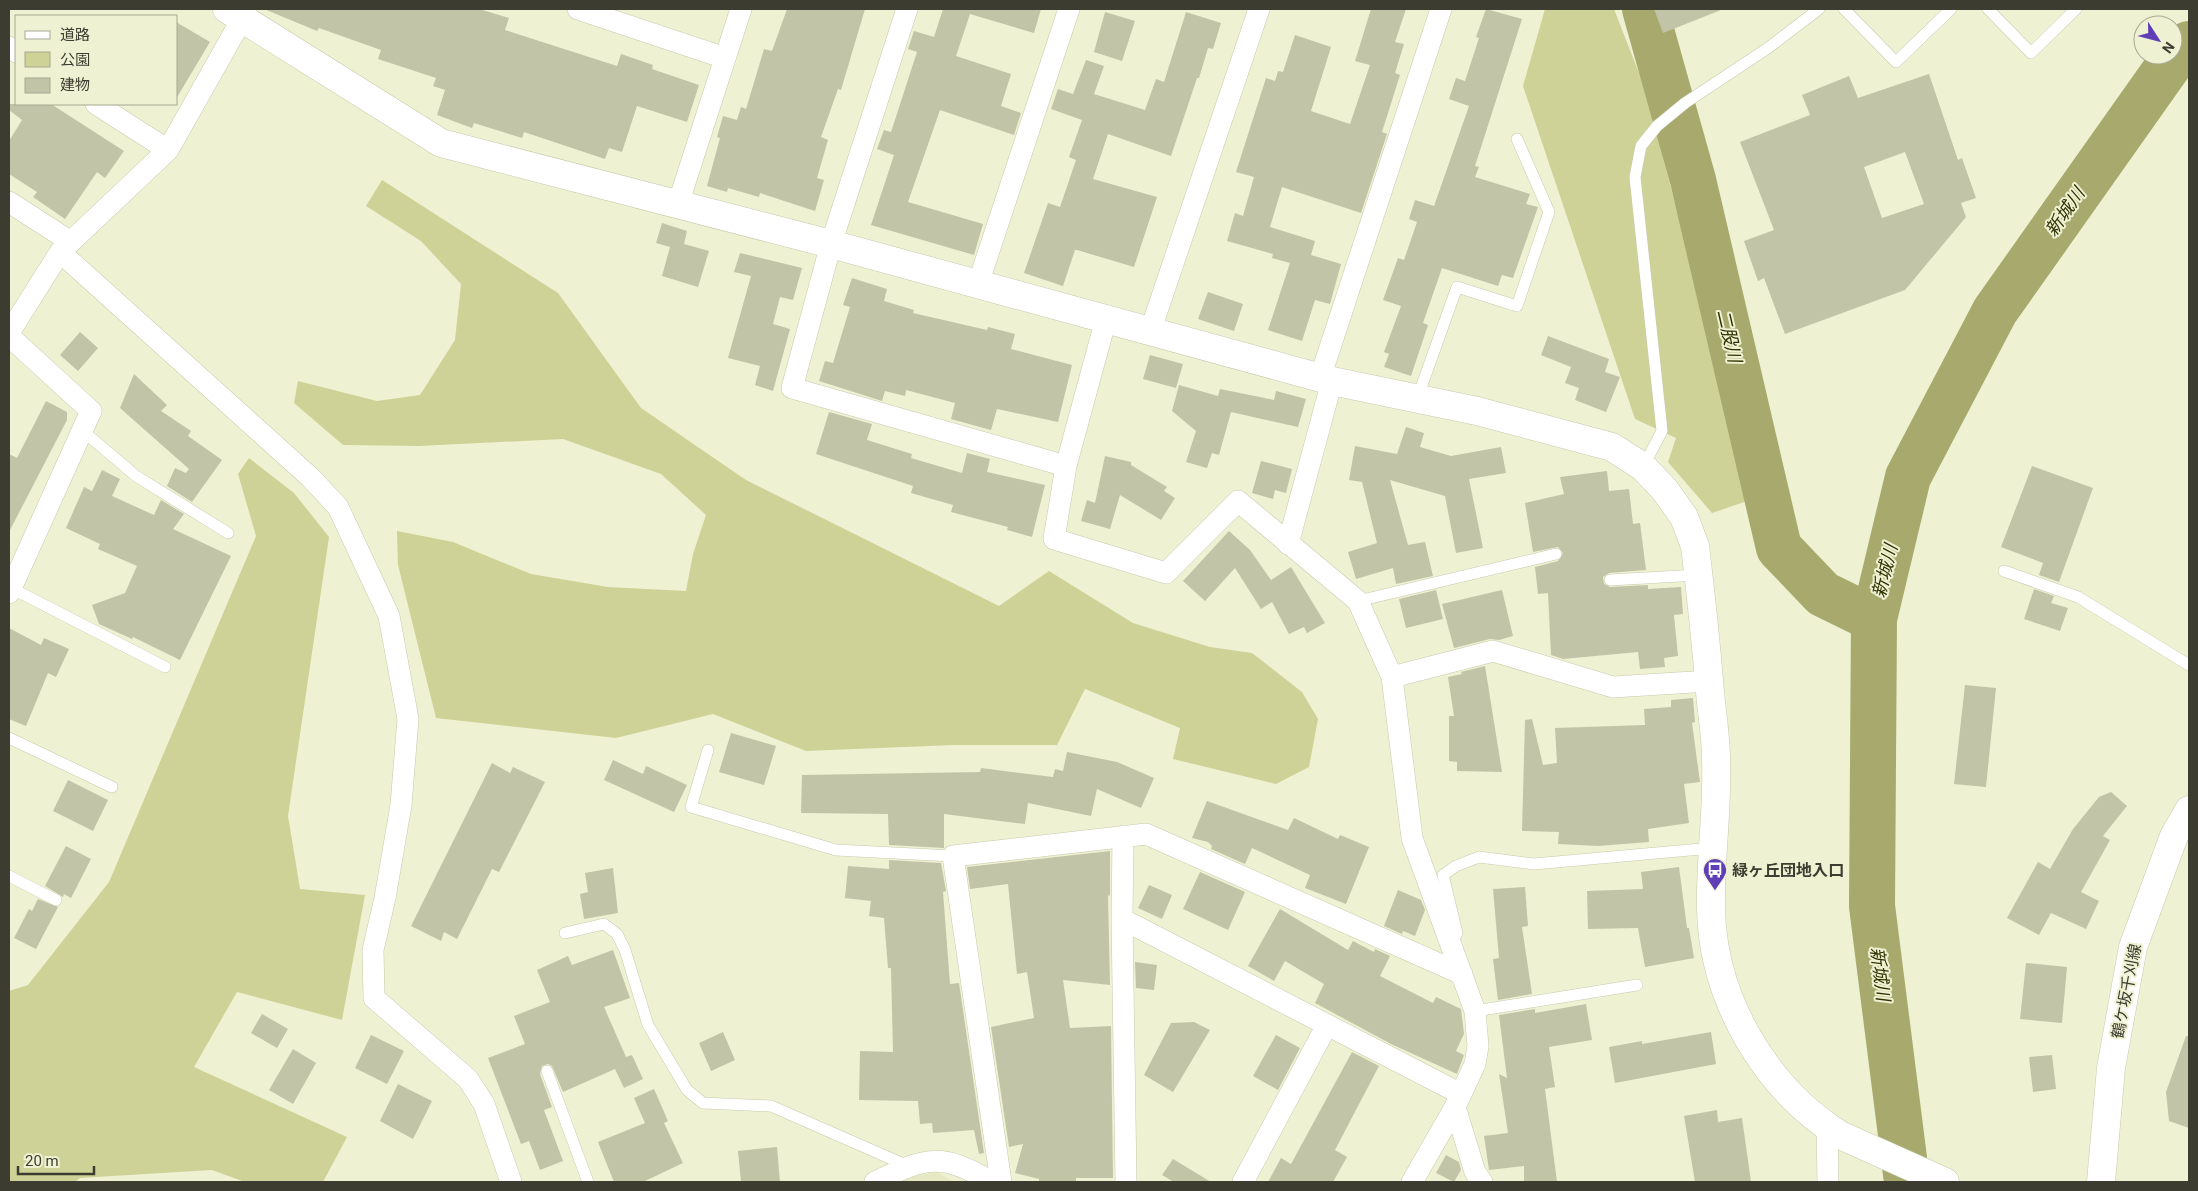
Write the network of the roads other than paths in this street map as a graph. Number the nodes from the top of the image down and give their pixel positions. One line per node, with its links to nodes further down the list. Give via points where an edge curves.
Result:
1 (582, 9): 13 (street)
2 (741, 9): 13 (street)
3 (907, 9): 19 (street)
4 (1068, 9): 21 (street)
5 (1259, 9): 23 (street)
6 (1441, 9): 25 (street)
7 (1819, 9): 29 (lane, via 1768,48 1685,103 1657,126 1640,146 1635,177 1662,431)
8 (1844, 9): 9 (lane, via 1896,62)
9 (1951, 9)
10 (1988, 9): 11 (lane, via 2031,52)
11 (2076, 9)
12 (238, 12): 16 (street); 18 (street, via 441,143)
13 (725, 58): 18 (street)
14 (98, 105): 16 (street)
15 (1516, 139): 26 (lane, via 1549,212 1517,306 1457,287)
16 (168, 150): 20 (street)
17 (9, 202): 20 (street)
18 (678, 204): 19 (street)
19 (831, 244): 21 (street); 28 (street, via 792,388)
20 (66, 247): 24 (street); 62 (street, via 310,477 338,508 389,616 408,719 401,805 373,950 374,998 468,1079 484,1104)
21 (978, 284): 22 (street)
22 (1106, 319): 23 (street); 28 (street)
23 (1150, 332): 25 (street)
24 (9, 334): 27 (street, via 91,411)
25 (1326, 380): 26 (street); 31 (street)
26 (1417, 399): 29 (street, via 1477,411 1612,448)
27 (83, 431): 30 (lane, via 136,476); 36 (street)
28 (1066, 466): 31 (street, via 1054,539 1166,573 1238,501)
29 (1643, 467): 34 (street, via 1684,517 1695,546)
30 (228, 533)
31 (1288, 544): 37 (street)
32 (1556, 554): 37 (lane)
33 (2004, 571): 38 (lane, via 2078,597)
34 (1699, 575): 35 (lane); 41 (street)
35 (1610, 580)
36 (10, 591): 39 (lane)
37 (1358, 601): 40 (street)
38 (2189, 665)
39 (165, 668)
40 (1392, 677): 41 (street, via 1493,651 1613,687); 53 (street, via 1412,838)
41 (1710, 681): 47 (street, via 1716,760)
42 (9, 738): 44 (lane)
43 (708, 750): 48 (lane, via 692,807 836,850)
44 (112, 787)
45 (2189, 810): 73 (street, 鶴ケ坂千刈線, via 2174,836 2133,947 2111,1068)
46 (1123, 836): 48 (street); 51 (street); 54 (street, via 1146,834)
47 (1714, 848): 53 (lane, via 1534,864 1478,857 1443,874 1457,933); 60 (street, via 1711,908 1717,963 1737,1016 1763,1062 1790,1096)
48 (953, 856): 66 (street)
49 (9, 876): 50 (lane)
50 (56, 900)
51 (1122, 919): 57 (street); 67 (street)
52 (565, 932): 61 (lane, via 604,924 617,934 648,1026 687,1090 704,1103 771,1106)
53 (1450, 946): 54 (street)
54 (1462, 974): 56 (street)
55 (1637, 985): 56 (lane)
56 (1475, 1011): 59 (street, via 1478,1046 1475,1064)
57 (1327, 1025): 59 (street); 68 (street)
58 (547, 1072): 63 (lane)
59 (1458, 1101): 69 (street); 70 (street, via 1475,1172)
60 (1833, 1131): 71 (street); 72 (street)
61 (908, 1166): 64 (street); 65 (street, via 939,1160 971,1170)
62 (511, 1182)
63 (588, 1182)
64 (875, 1182)
65 (992, 1182)
66 (1001, 1182)
67 (1126, 1182)
68 (1242, 1182)
69 (1412, 1182)
70 (1482, 1182)
71 (1828, 1182)
72 (1945, 1182)
73 (2100, 1182)

